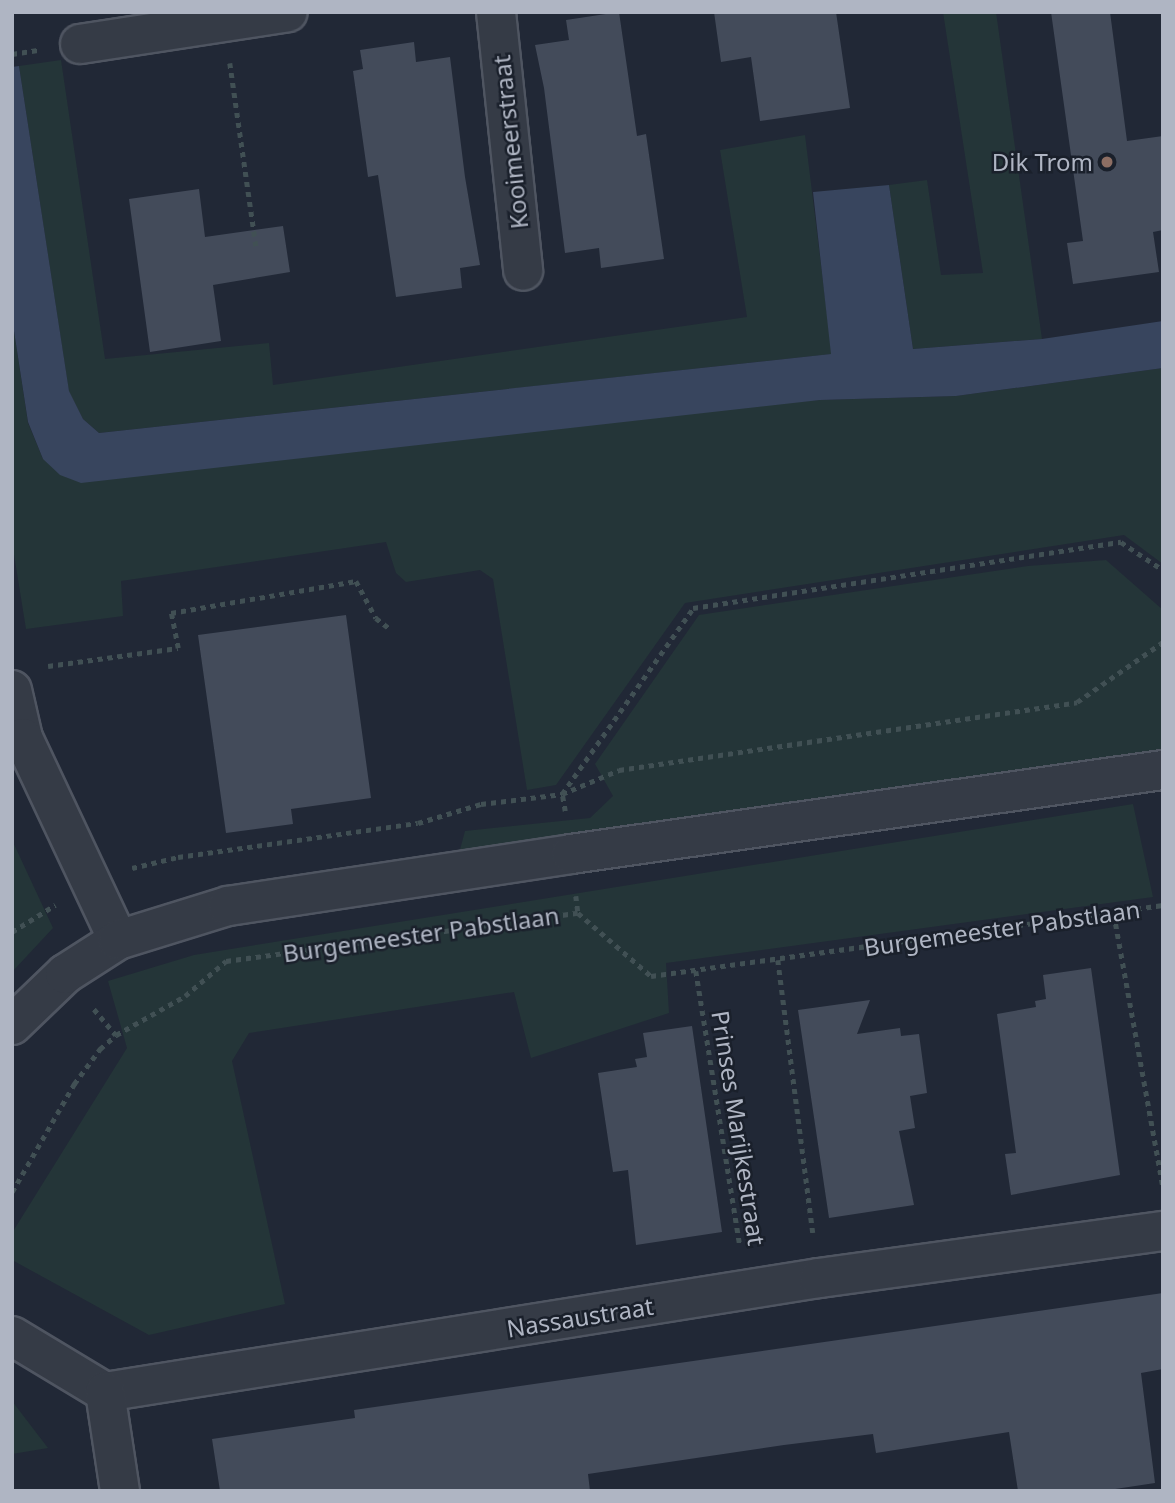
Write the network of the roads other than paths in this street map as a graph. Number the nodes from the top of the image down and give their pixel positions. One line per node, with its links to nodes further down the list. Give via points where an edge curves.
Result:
1 (288, 12): 3 (street)
2 (496, 12): 4 (street, Kooimeerstraat)
3 (80, 44)
4 (523, 271)
5 (26, 679): 7 (street, via 23,738)
6 (1163, 770): 7 (street, via 241,904)
7 (118, 940): 8 (street, via 65,974)
8 (12, 1025)
9 (1163, 1230): 11 (street, Nassaustraat, via 819,1278)
10 (12, 1336): 11 (street)
11 (105, 1392): 12 (street)
12 (120, 1491)

